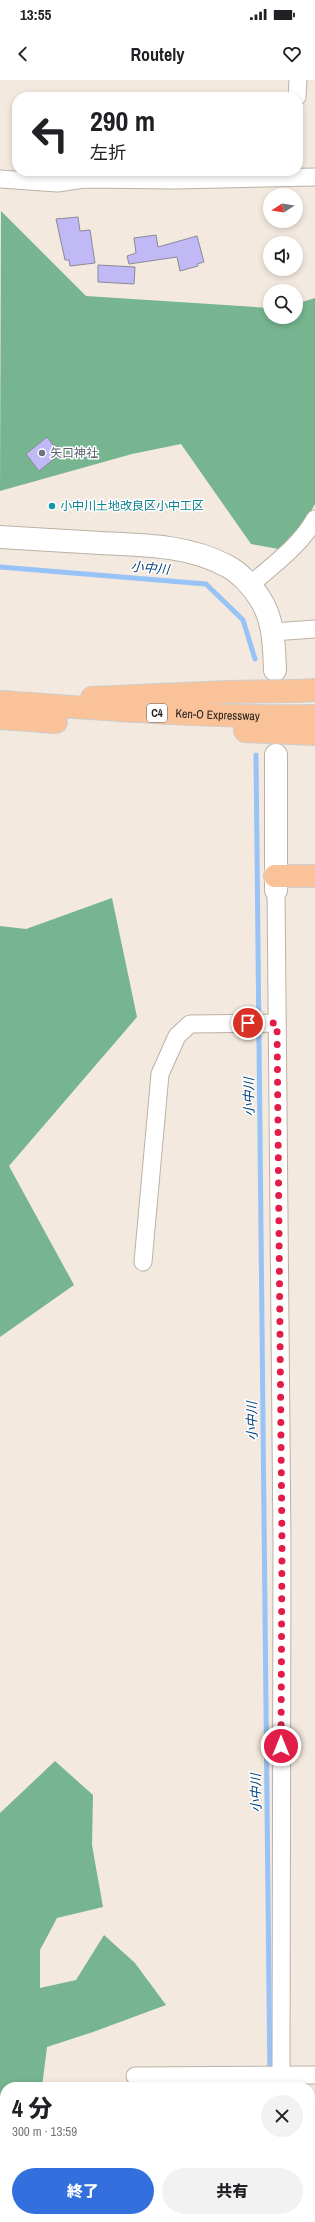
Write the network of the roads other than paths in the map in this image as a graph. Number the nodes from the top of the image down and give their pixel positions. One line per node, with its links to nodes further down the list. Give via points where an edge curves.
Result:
1 (298, 80): 2 (street)
2 (297, 92)
3 (303, 175): 5 (street)
4 (224, 176): 6 (street, via 57,183)
5 (315, 177)
6 (0, 179)
7 (315, 519): 9 (street, via 309,530 289,551)
8 (0, 537): 9 (street, via 170,548 200,554 228,566)
9 (250, 585): 11 (street, via 260,598)
10 (315, 630): 11 (street)
11 (273, 632): 12 (street)
12 (276, 670)
13 (306, 690): 14 (highway, bridge, via 228,692)
14 (2, 707): 15 (highway, Ken-O Expressway / C4, via 216,716); 17 (highway, Ken-O Expressway / C4, via 161,729)
15 (315, 716)
16 (315, 728): 17 (highway, Ken-O Expressway / C4)
17 (245, 731): 18 (highway)
18 (315, 734)
19 (276, 756): 21 (street)
20 (315, 876): 21 (highway)
21 (276, 883): 22 (highway); 23 (street)
22 (315, 892)
23 (273, 1023): 24 (street, via 190,1024 177,1036 160,1074); 27 (street, via 282,1543)
24 (143, 1262)
25 (315, 2075): 27 (street)
26 (135, 2076): 28 (street)
27 (275, 2078): 28 (street)
28 (174, 2081)

